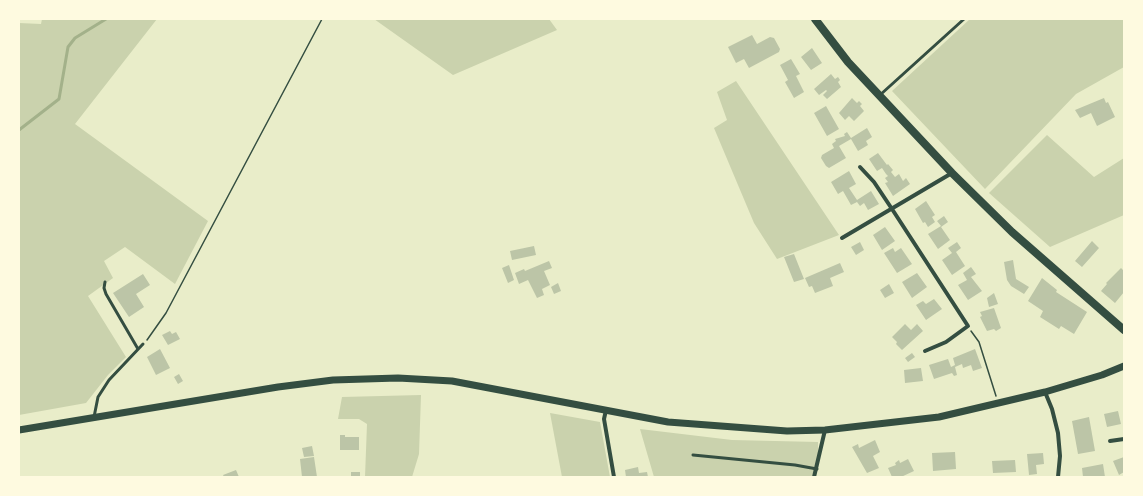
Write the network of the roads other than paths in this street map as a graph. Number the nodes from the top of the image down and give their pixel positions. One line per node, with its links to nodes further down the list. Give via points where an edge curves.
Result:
1 (815, 19): 3 (main road)
2 (964, 19): 3 (lane)
3 (878, 96): 5 (main road)
4 (860, 167): 6 (street, via 874,182)
5 (952, 173): 6 (street); 9 (main road, via 1012,232)
6 (892, 209): 7 (street); 12 (street, via 968,326 946,342)
7 (842, 238)
8 (105, 282): 11 (lane, via 106,294)
9 (1124, 330)
10 (143, 344): 11 (lane)
11 (138, 349): 16 (lane, via 109,380 98,397)
12 (925, 351)
13 (1124, 366): 14 (street)
14 (1046, 392): 18 (street, via 939,417); 25 (street, via 1058,433)
15 (606, 410): 16 (street, via 452,381 398,378 333,380 278,387); 18 (street, via 668,422 730,428); 23 (street, via 604,419)
16 (93, 418): 17 (street)
17 (19, 430)
18 (825, 430): 22 (street)
19 (1124, 439): 20 (street)
20 (1110, 441)
21 (693, 455): 22 (lane)
22 (817, 469): 24 (street)
23 (614, 477)
24 (814, 477)
25 (1058, 477)

